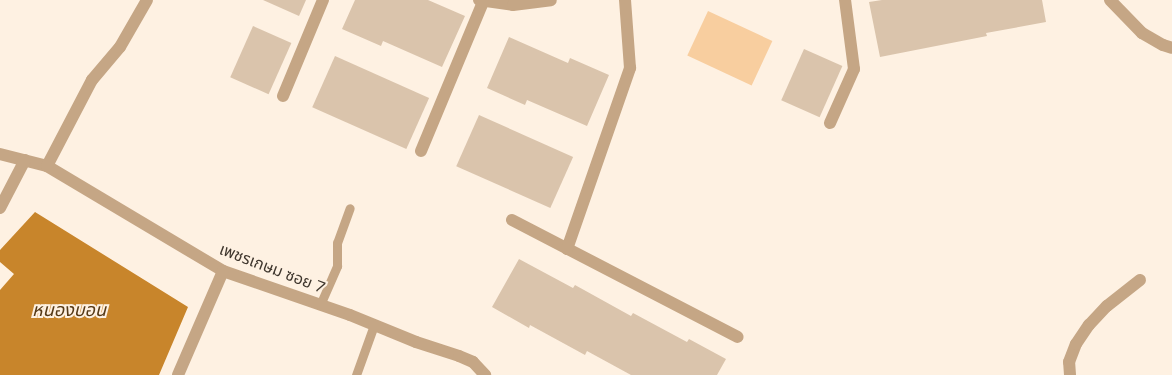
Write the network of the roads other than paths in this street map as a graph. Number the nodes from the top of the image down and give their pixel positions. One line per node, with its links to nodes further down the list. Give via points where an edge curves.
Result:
1 (147, 0): 14 (street, via 120,47 92,80)
2 (323, 0): 9 (street)
3 (551, 0): 7 (street, via 513,5)
4 (625, 0): 18 (street, via 630,68)
5 (845, 0): 10 (street, via 854,69)
6 (1110, 0): 8 (street, via 1142,32)
7 (481, 1): 11 (street)
8 (1172, 48)
9 (282, 96)
10 (830, 123)
11 (421, 151)
12 (0, 154): 13 (street, เพชรเกษม ซอย 7)
13 (25, 160): 14 (street, เพชรเกษม ซอย 7); 15 (street)
14 (47, 166): 19 (street, เพชรเกษม ซอย 7)
15 (0, 208)
16 (350, 208): 21 (lane, via 337,243 337,266)
17 (512, 220): 18 (street)
18 (567, 249): 23 (street)
19 (223, 271): 21 (street, เพชรเกษม ซอย 7); 24 (street)
20 (1140, 280): 27 (street, via 1107,306 1076,344 1069,362)
21 (320, 305): 22 (street, เพชรเกษม ซอย 7)
22 (374, 325): 25 (lane); 26 (street, เพชรเกษม ซอย 7, via 473,362)
23 (738, 337)
24 (178, 375)
25 (356, 375)
26 (486, 375)
27 (1070, 375)

